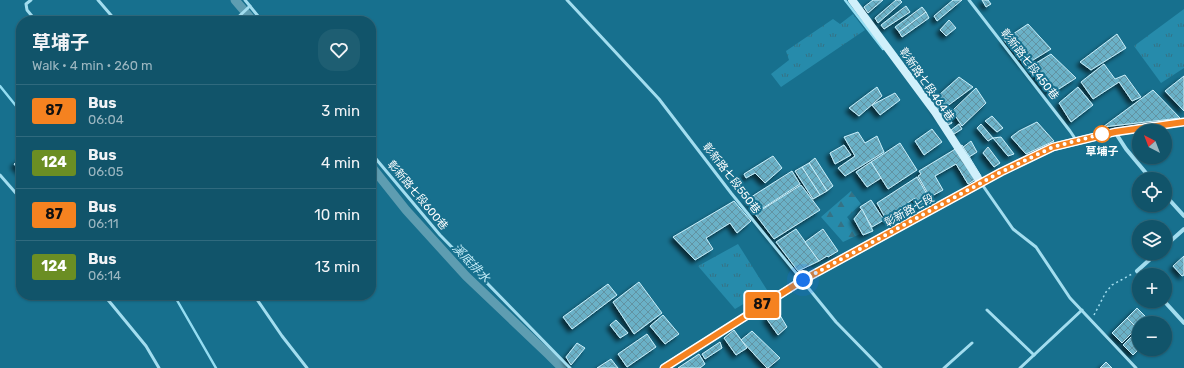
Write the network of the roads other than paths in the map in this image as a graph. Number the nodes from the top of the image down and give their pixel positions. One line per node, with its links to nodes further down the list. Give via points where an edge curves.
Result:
1 (32, 0): 8 (lane, via 26,4 26,10)
2 (98, 0): 9 (lane)
3 (244, 0): 7 (lane)
4 (567, 0): 26 (lane, 彰新路七段550巷, via 659,99)
5 (852, 0): 18 (street, 彰新路七段464巷, via 935,112)
6 (969, 0): 14 (lane, 彰新路七段450巷)
7 (250, 6): 10 (lane); 11 (lane)
8 (31, 16)
9 (112, 16)
10 (239, 16)
11 (258, 16)
12 (1184, 122): 13 (street, 彰新路七段)
13 (1115, 132): 14 (street, 彰新路七段); 16 (street)
14 (1076, 140): 18 (street, 彰新路七段, via 1053,147)
15 (376, 159): 37 (lane, 彰新路七段600巷, via 440,235)
16 (1145, 172)
17 (0, 175): 19 (lane)
18 (981, 183): 26 (street, 彰新路七段); 31 (lane, via 1013,229 1036,247 1070,298)
19 (16, 193)
20 (1172, 203): 21 (street)
21 (1184, 216)
22 (1184, 229): 23 (street)
23 (1172, 240)
24 (1151, 260): 25 (street)
25 (1144, 268)
26 (803, 280): 38 (street, 彰新路七段); 39 (lane, 彰新路七段550巷, via 836,322)
27 (108, 300): 35 (lane, via 146,346)
28 (257, 300): 36 (lane)
29 (1170, 308): 32 (street)
30 (987, 310): 34 (lane)
31 (1082, 310): 34 (lane); 42 (lane)
32 (1184, 324)
33 (972, 343): 40 (lane)
34 (1034, 355): 41 (lane)
35 (159, 368)
36 (307, 368)
37 (570, 368)
38 (664, 368)
39 (881, 368)
40 (944, 368)
41 (1020, 368)
42 (1136, 368)

